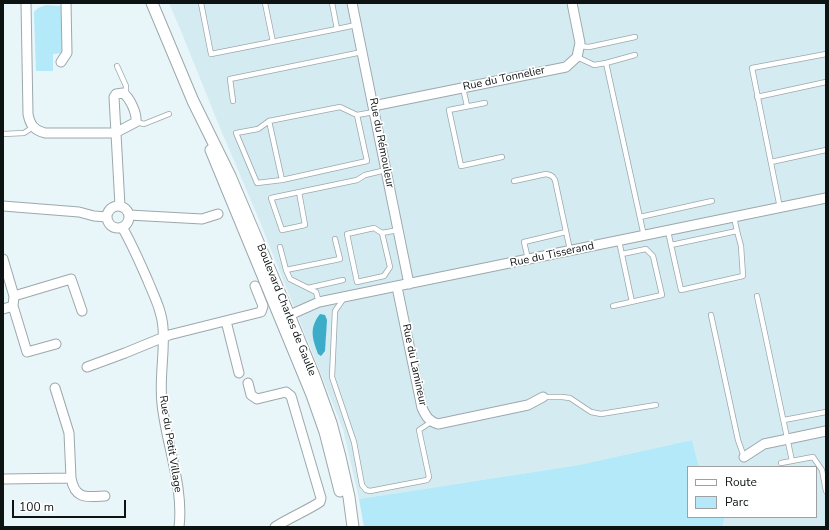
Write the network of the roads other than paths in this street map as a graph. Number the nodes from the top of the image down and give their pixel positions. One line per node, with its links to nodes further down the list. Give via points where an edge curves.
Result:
1 (26, 3): 33 (street, via 28,114)
2 (66, 3): 18 (street, via 67,53)
3 (152, 3): 83 (street, Boulevard Charles de Gaulle, via 194,101 220,174)
4 (201, 3): 12 (lane, via 211,54)
5 (265, 3): 12 (lane)
6 (332, 3): 10 (lane)
7 (352, 3): 9 (street, Rue du Rémouleur)
8 (572, 3): 13 (street)
9 (356, 25): 10 (lane); 14 (street, Rue du Rémouleur)
10 (337, 29): 12 (lane)
11 (635, 37): 13 (lane, via 589,47)
12 (273, 42)
13 (579, 46): 17 (street)
14 (362, 52): 25 (lane, via 230,79); 28 (street, Rue du Rémouleur)
15 (826, 54): 24 (lane, via 752,68)
16 (635, 56): 19 (lane)
17 (577, 57): 19 (lane, via 594,65); 22 (street, Rue du Tonnelier, via 566,67)
18 (61, 62)
19 (606, 63): 50 (lane)
20 (117, 66): 23 (lane, via 126,86)
21 (826, 82): 24 (lane)
22 (463, 88): 27 (lane); 28 (street, Rue du Tonnelier)
23 (126, 94): 32 (street, via 136,116); 34 (street, via 119,93 114,97)
24 (757, 97): 38 (lane)
25 (233, 100)
26 (485, 103): 27 (lane)
27 (467, 106): 37 (lane, via 449,110 461,166)
28 (374, 109): 30 (lane); 39 (street, Rue du Rémouleur)
29 (169, 114): 32 (lane, via 144,124)
30 (357, 115): 31 (lane, via 340,107); 40 (lane, via 367,161)
31 (269, 121): 40 (lane); 40 (lane, via 258,129 236,134 257,183)
32 (136, 122): 34 (street)
33 (33, 127): 34 (street, via 45,133); 35 (lane, via 24,134)
34 (115, 133): 46 (street)
35 (3, 134)
36 (826, 150): 38 (lane)
37 (502, 157)
38 (771, 162): 47 (lane)
39 (386, 170): 42 (lane, via 365,175 357,180); 54 (street, Rue du Rémouleur)
40 (282, 180)
41 (514, 181): 57 (lane, via 546,174 554,177)
42 (299, 192): 42 (lane, via 271,198 282,230 305,225)
43 (826, 198): 47 (street, Rue du Tisserand)
44 (712, 201): 50 (lane)
45 (3, 206): 51 (street, via 79,212)
46 (120, 206): 49 (street, via 126,208); 51 (street, via 110,209)
47 (780, 208): 52 (street, Rue du Tisserand)
48 (218, 214): 49 (street, via 202,219)
49 (129, 215): 53 (street, via 129,220)
50 (640, 216): 59 (lane)
51 (107, 217): 53 (street, via 111,225)
52 (734, 217): 55 (street, Rue du Tisserand); 56 (lane)
53 (122, 227): 85 (street, Rue du Petit Village, via 132,243 158,304)
54 (398, 230): 58 (lane); 70 (street, Rue du Rémouleur)
55 (668, 231): 59 (street, Rue du Tisserand); 62 (lane)
56 (738, 231): 62 (lane); 62 (lane, via 743,276 682,290)
57 (566, 232): 64 (lane); 67 (lane, via 524,242)
58 (382, 233): 58 (lane, via 390,267 384,276 357,282 347,234 374,228)
59 (644, 236): 61 (street, Rue du Tisserand)
60 (335, 240): 68 (lane, via 340,259)
61 (619, 241): 64 (street, Rue du Tisserand); 65 (lane)
62 (671, 245)
63 (280, 247): 68 (lane)
64 (570, 251): 67 (street, Rue du Tisserand)
65 (622, 254): 78 (lane); 78 (lane, via 646,249 653,256 662,295)
66 (3, 259): 76 (street)
67 (528, 260): 70 (street, Rue du Tisserand)
68 (286, 270): 73 (lane, via 290,279)
69 (343, 280): 73 (lane)
70 (409, 284): 72 (street, Rue du Tisserand)
71 (254, 286): 84 (street, via 263,306 261,312)
72 (397, 287): 75 (street, Rue du Tisserand); 95 (street, Rue du Lamineur, via 422,408)
73 (308, 288): 77 (lane, via 316,292)
74 (758, 296): 94 (lane)
75 (344, 297): 77 (street, Rue du Tisserand); 95 (lane, via 335,311 332,377 352,438 362,485 366,490 427,480 429,477 419,430)
76 (13, 301): 80 (street); 81 (street, via 71,279); 86 (street, via 26,352)
77 (319, 302): 83 (street, Rue du Tisserand)
78 (632, 302): 79 (lane)
79 (613, 306)
80 (3, 309)
81 (82, 311)
82 (711, 315): 98 (lane)
83 (285, 317): 107 (street, Boulevard Charles de Gaulle, via 325,432); 108 (street, Boulevard Charles de Gaulle, via 331,424)
84 (226, 321): 85 (street); 88 (street)
85 (164, 336): 87 (street); 105 (street, Rue du Petit Village, via 162,404 179,498)
86 (56, 344)
87 (87, 367)
88 (239, 373)
89 (248, 383): 106 (street, via 251,395 257,399 286,392 291,396 321,498 316,505)
90 (55, 388): 101 (street, via 69,433)
91 (542, 397): 92 (lane, via 570,398 592,412 601,414); 95 (street, via 528,405 438,424)
92 (656, 405)
93 (826, 412): 94 (lane)
94 (784, 420): 97 (lane)
95 (431, 422)
96 (826, 431): 97 (street)
97 (788, 439): 98 (street, via 764,444); 99 (lane)
98 (744, 457)
99 (792, 461): 100 (lane); 103 (lane, via 813,457 822,470)
100 (780, 463)
101 (71, 478): 102 (street); 104 (street, via 75,491 80,495)
102 (3, 479)
103 (826, 491)
104 (105, 496)
105 (179, 527)
106 (275, 527)
107 (346, 527)
108 (353, 527)

